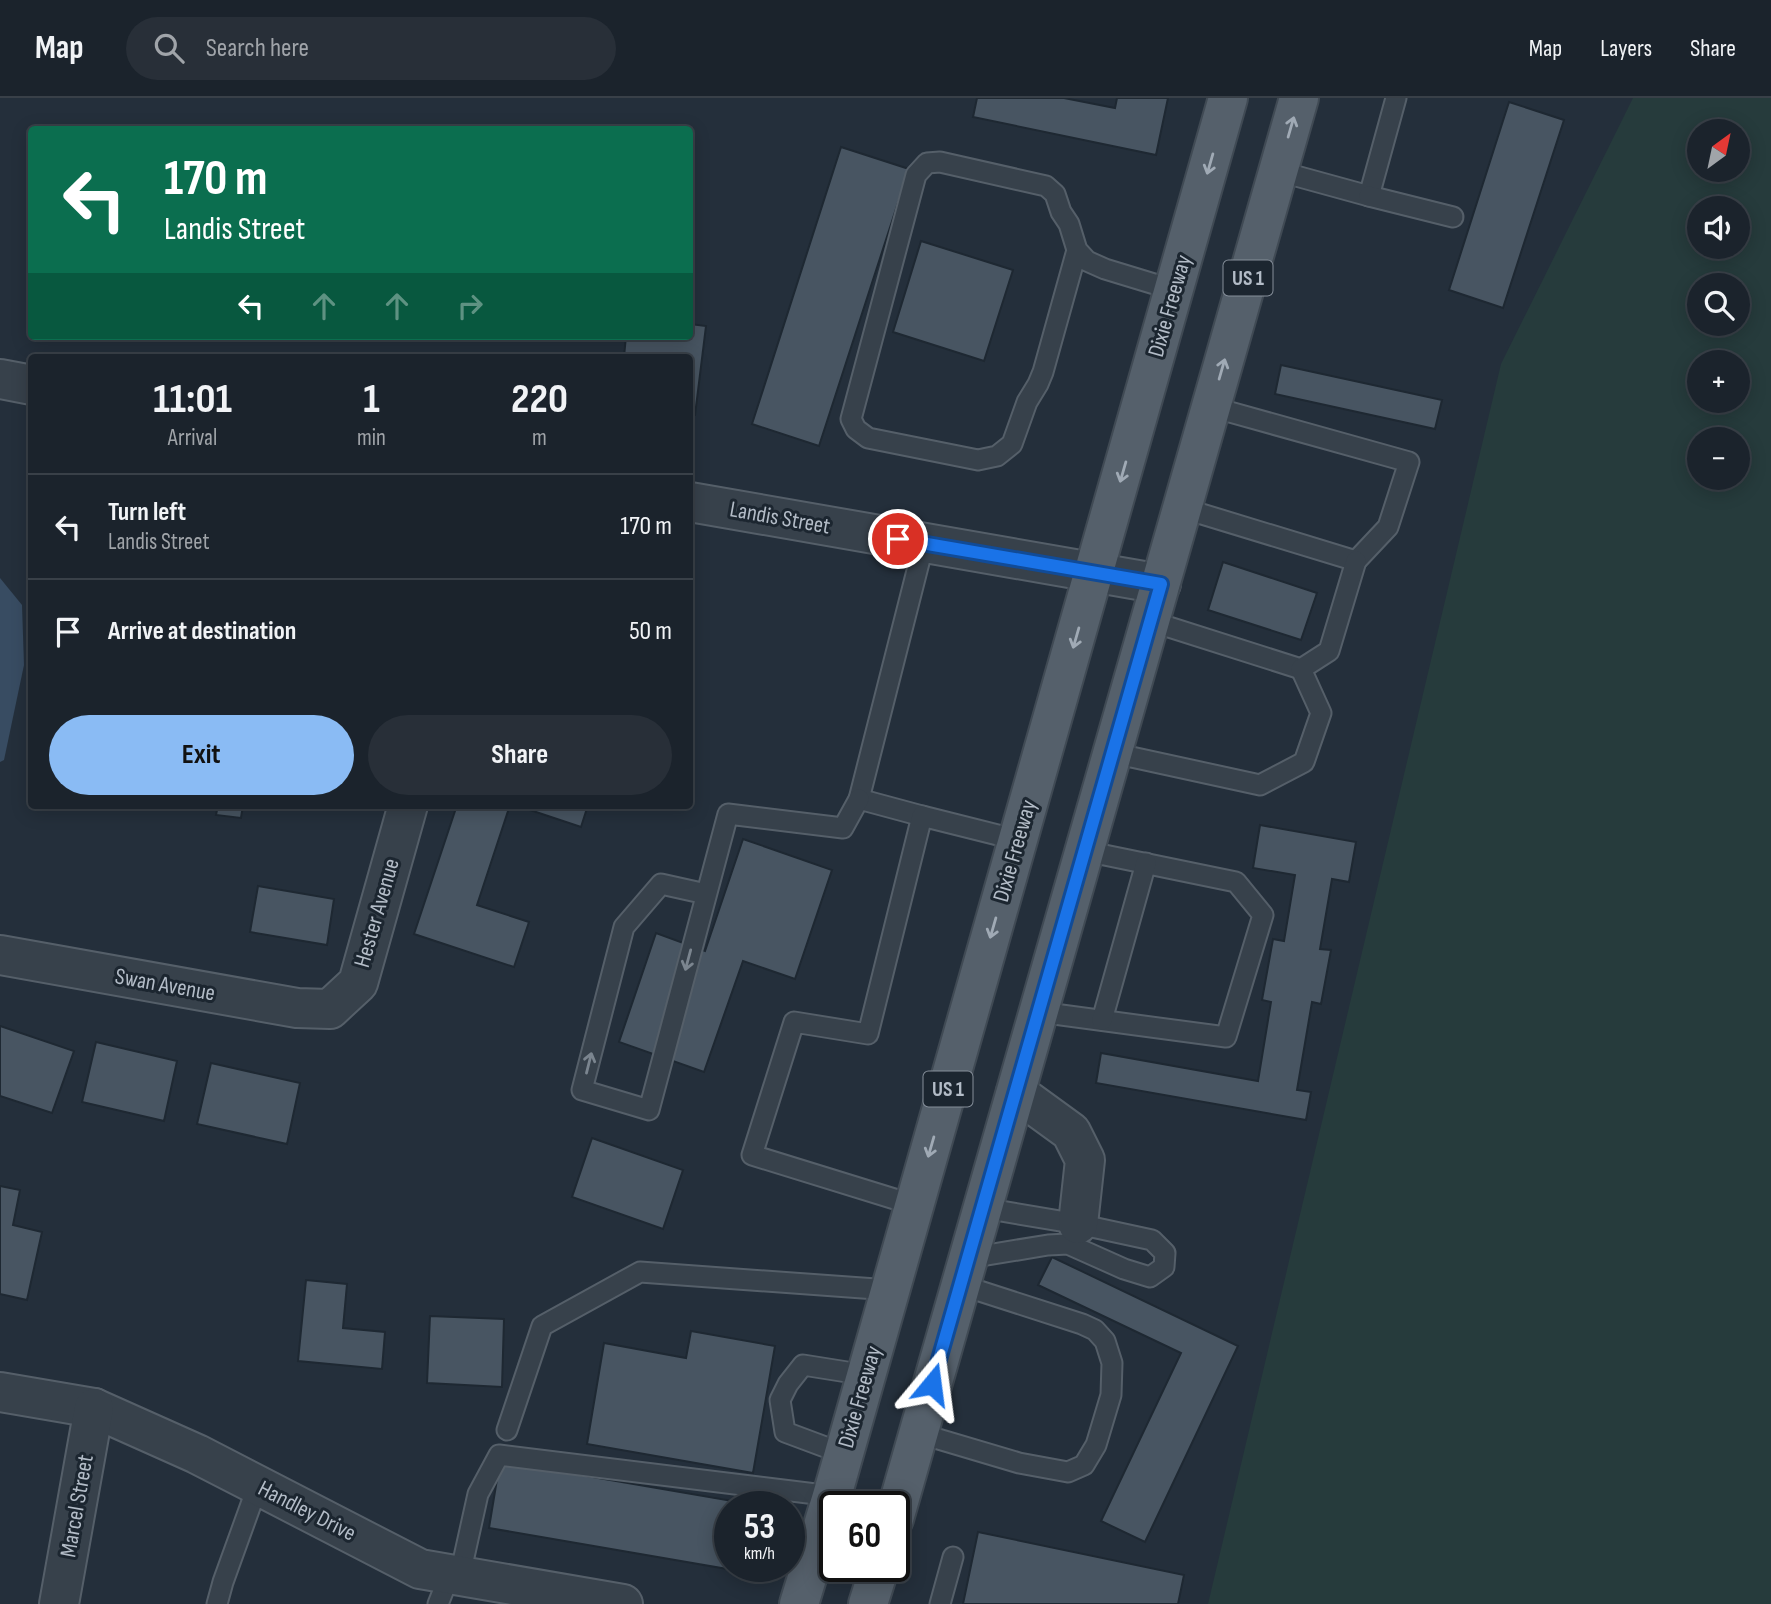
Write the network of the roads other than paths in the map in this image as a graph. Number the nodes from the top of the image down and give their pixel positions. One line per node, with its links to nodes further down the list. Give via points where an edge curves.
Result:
1 (1228, 98): 8 (main road, Dixie Freeway / US 1, one-way to 8)
2 (1299, 98): 4 (main road, US 1, one-way to 2)
3 (1396, 98): 5 (lane)
4 (1278, 171): 5 (lane); 11 (main road, US 1, one-way to 4)
5 (1369, 196): 6 (lane)
6 (1453, 217)
7 (1077, 250): 7 (lane, via 1055,194 1046,187 940,162 926,163 916,175 851,419 856,429 868,438 978,460 997,456 1012,444 1043,372); 8 (lane, via 1105,269)
8 (1174, 290): 16 (main road, Dixie Freeway / US 1, one-way to 16)
9 (0, 379): 10 (street)
10 (28, 384)
11 (1212, 407): 13 (main road, US 1); 15 (lane, via 1409,462 1388,527)
12 (693, 503): 14 (street, Landis Street)
13 (1182, 508): 15 (lane); 17 (main road, US 1)
14 (924, 543): 16 (street, Landis Street); 21 (lane)
15 (1356, 561): 19 (lane, via 1329,651)
16 (1095, 573): 17 (street, Landis Street); 24 (main road, Dixie Freeway / US 1, one-way to 24)
17 (1161, 584): 18 (main road, US 1)
18 (1150, 621): 19 (lane); 20 (main road, US 1)
19 (1301, 669): 20 (lane, via 1321,713 1304,762 1260,785)
20 (1113, 753): 25 (main road, US 1)
21 (859, 799): 23 (lane); 27 (lane, via 843,828 728,814)
22 (407, 809): 29 (street, Hester Avenue, via 358,983)
23 (922, 816): 24 (lane); 33 (lane, via 868,1034 794,1022 752,1156)
24 (1018, 840): 33 (main road, Dixie Freeway / US 1, one-way to 33)
25 (1085, 851): 26 (lane); 30 (main road, US 1)
26 (1146, 863): 31 (lane); 31 (lane, via 1236,882 1263,915 1226,1037)
27 (706, 894): 27 (lane, one-way to 27, via 649,1110 582,1090 624,927 661,884)
28 (0, 956): 29 (street, Swan Avenue, via 297,1008)
29 (330, 1009)
30 (1039, 1012): 31 (lane); 32 (main road, US 1)
31 (1102, 1020)
32 (1016, 1092): 34 (main road, US 1); 35 (street, via 1071,1132 1085,1160)
33 (914, 1205): 37 (main road, Dixie Freeway / US 1)
34 (983, 1208): 35 (lane); 36 (main road, US 1)
35 (1078, 1224): 36 (lane, via 1152,1240 1165,1252 1164,1267 1150,1277 1068,1244 1048,1245)
36 (965, 1271): 42 (main road, US 1); 42 (lane, via 1096,1330 1112,1363 1111,1395 1096,1445 1084,1465 1068,1472 1019,1463)
37 (890, 1290): 38 (main road, Dixie Freeway / US 1); 41 (lane, via 640,1272 542,1326)
38 (866, 1375): 43 (main road, Dixie Freeway / US 1); 43 (lane, via 803,1365 779,1400 785,1432)
39 (0, 1392): 40 (street, Handley Drive)
40 (94, 1408): 44 (street, Handley Drive); 53 (street, Marcel Street)
41 (507, 1430)
42 (918, 1433): 46 (main road, US 1)
43 (844, 1454): 45 (main road, Dixie Freeway / US 1)
44 (258, 1485): 51 (street, Handley Drive); 54 (lane)
45 (833, 1491)
46 (902, 1491)
47 (819, 1494): 51 (lane, via 499,1455 478,1494)
48 (819, 1539): 56 (main road, Dixie Freeway / US 1)
49 (953, 1557): 58 (lane)
50 (875, 1582): 57 (main road)
51 (449, 1584): 52 (street, Handley Drive)
52 (529, 1596): 55 (street, Handley Drive)
53 (59, 1604)
54 (217, 1604)
55 (622, 1604)
56 (799, 1604)
57 (868, 1604)
58 (940, 1604)

